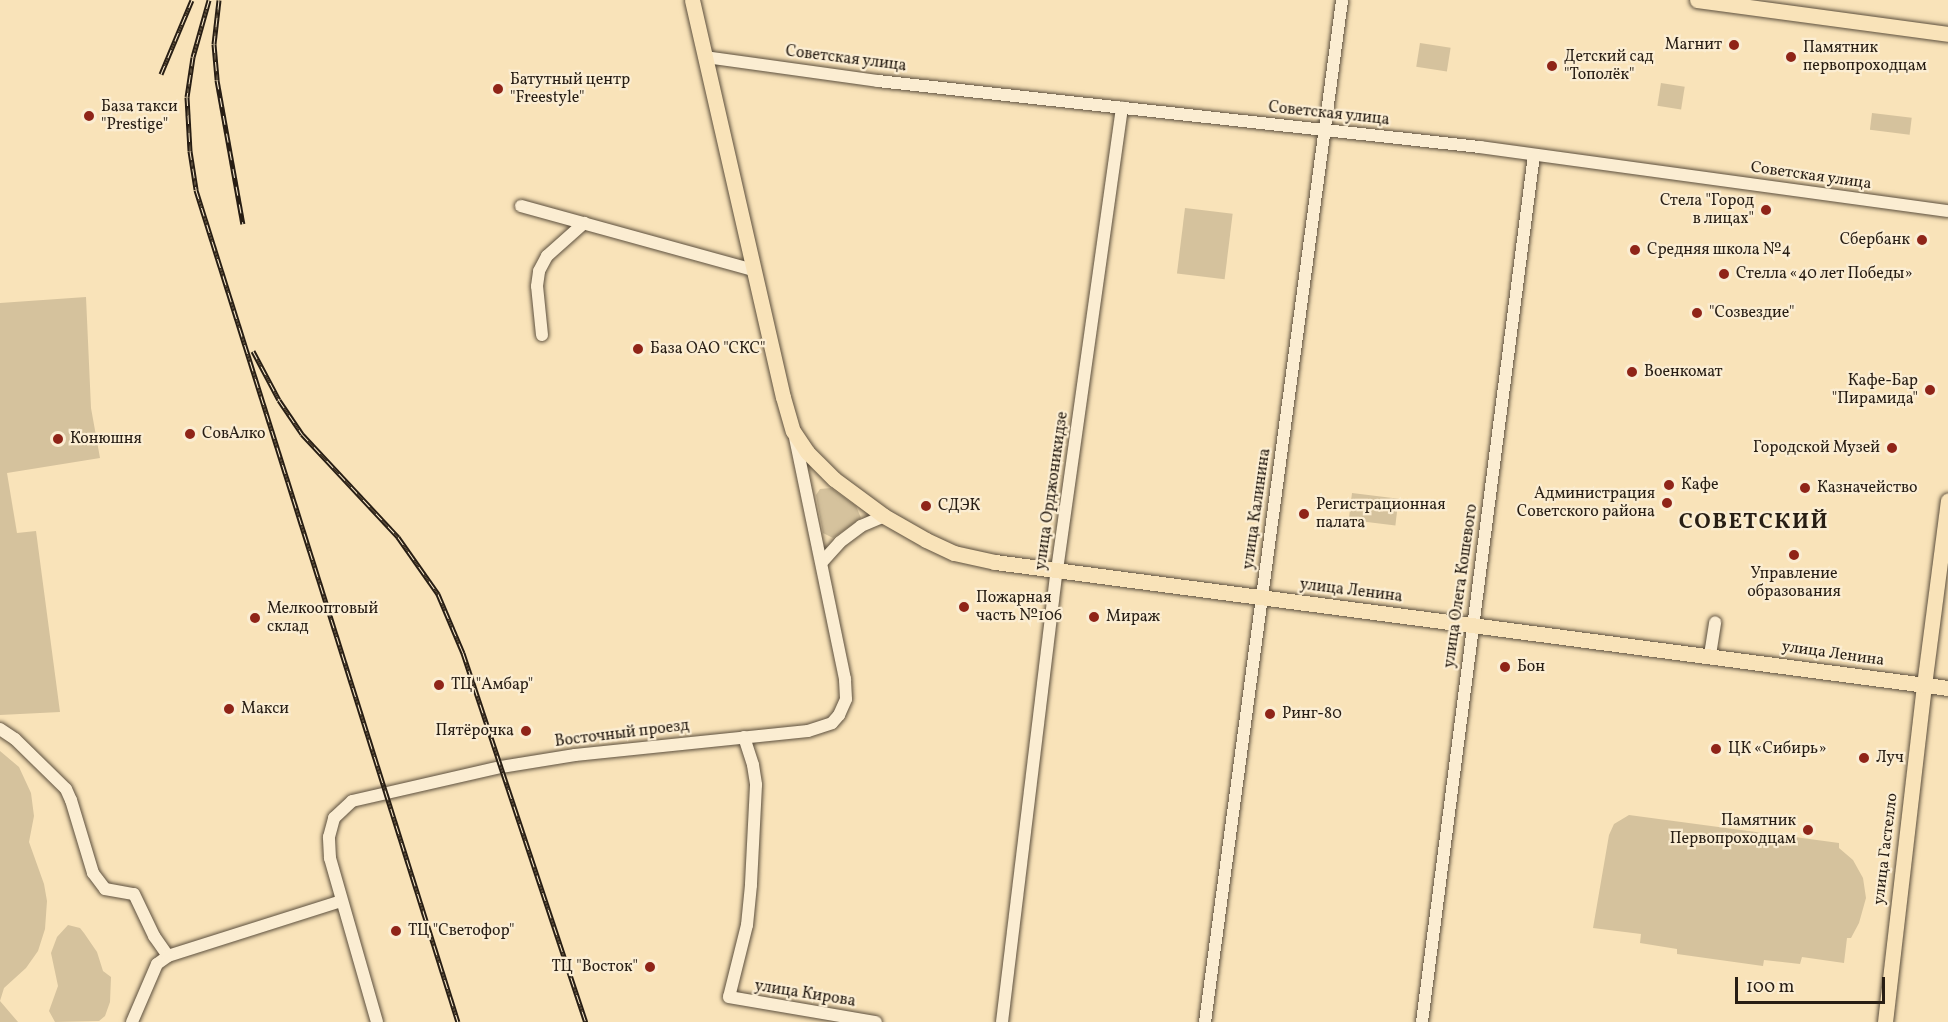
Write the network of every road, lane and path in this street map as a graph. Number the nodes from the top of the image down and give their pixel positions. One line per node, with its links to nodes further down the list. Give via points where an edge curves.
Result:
1 (692, 0): 5 (main road)
2 (1342, 0): 7 (street, улица Калинина)
3 (1697, 0): 4 (main road)
4 (1948, 34)
5 (705, 57): 6 (street, Советская улица); 12 (main road)
6 (1122, 108): 7 (street, Советская улица); 18 (street, улица Орджоникидзе)
7 (1325, 129): 8 (street, Советская улица); 19 (street, улица Калинина)
8 (1534, 155): 10 (street, Советская улица); 21 (street, улица Олега Кошевого)
9 (521, 206): 11 (street)
10 (1948, 211)
11 (584, 223): 12 (street); 13 (street, via 547,256 539,271)
12 (754, 270): 14 (main road)
13 (542, 335)
14 (793, 431): 16 (main road, улица Ленина, via 820,466); 17 (street, Восточный проезд)
15 (1948, 501): 23 (main road, улица Гастелло)
16 (884, 516): 17 (street, via 861,526); 18 (main road, улица Ленина, via 954,553)
17 (823, 561): 26 (street, Восточный проезд, via 845,679 843,708 832,723 822,728)
18 (1057, 570): 19 (main road, улица Ленина); 32 (street, улица Орджоникидзе)
19 (1261, 598): 21 (main road, улица Ленина); 33 (street, улица Калинина)
20 (1715, 622): 22 (street)
21 (1473, 624): 22 (main road, улица Ленина); 34 (street, улица Олега Кошевого)
22 (1710, 656): 23 (main road, улица Ленина)
23 (1923, 684): 24 (main road, улица Ленина); 35 (main road, улица Гастелло)
24 (1948, 688)
25 (0, 729): 28 (street, via 66,789 93,873 105,889 134,894)
26 (744, 737): 27 (street, Восточный проезд, via 565,756 352,801 334,818 329,837); 31 (street, улица Кирова, via 755,774 751,885 747,924 729,997)
27 (341, 901): 28 (street); 30 (street, Восточный проезд)
28 (168, 956): 29 (street, via 157,964)
29 (132, 1022)
30 (377, 1022)
31 (876, 1022)
32 (1002, 1022)
33 (1204, 1022)
34 (1422, 1022)
35 (1885, 1022)

